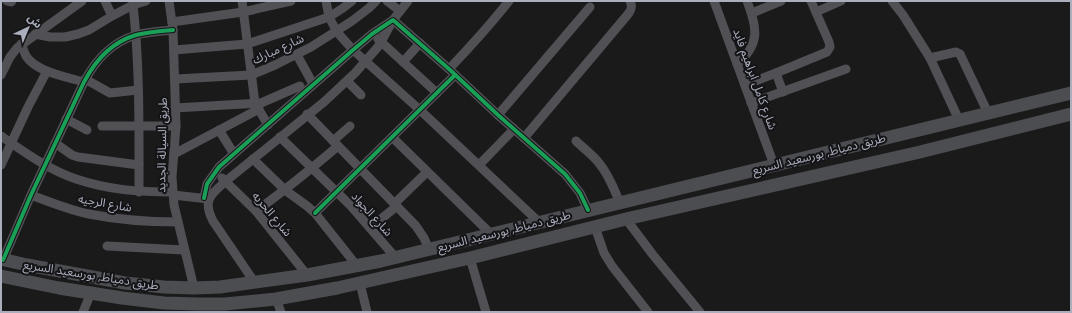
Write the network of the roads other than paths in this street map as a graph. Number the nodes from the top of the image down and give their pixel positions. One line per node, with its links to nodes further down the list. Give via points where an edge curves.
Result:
1 (82, 1): 32 (street)
2 (106, 1): 27 (street)
3 (146, 1): 21 (street)
4 (170, 1): 30 (street, طريق السيالة الجديد)
5 (242, 1): 24 (street)
6 (291, 1): 20 (street)
7 (326, 1): 28 (street)
8 (352, 1): 28 (street)
9 (376, 1): 31 (street, شارع مبارك)
10 (387, 1): 23 (street)
11 (408, 1): 23 (street)
12 (509, 1): 48 (street)
13 (630, 1): 84 (street, via 632,9 629,13)
14 (714, 1): 45 (street, شارع كامل ابراهيم فايد)
15 (747, 1): 26 (street)
16 (781, 1): 26 (street)
17 (811, 1): 25 (street)
18 (841, 1): 25 (street)
19 (892, 1): 42 (street)
20 (266, 4): 24 (street)
21 (133, 5): 27 (street); 34 (street)
22 (590, 7): 70 (street)
23 (400, 11): 29 (street)
24 (243, 12): 30 (street); 38 (street)
25 (816, 12): 49 (street, via 830,42 829,50 825,54)
26 (752, 13): 45 (street, via 755,29 752,45 746,56)
27 (112, 16): 32 (street, via 78,34 50,37)
28 (329, 16): 31 (street); 38 (street)
29 (393, 20): 33 (street); 35 (street); 36 (street)
30 (173, 26): 34 (street); 39 (street, طريق السيالة الجديد)
31 (337, 32): 40 (street); 41 (street, شارع مبارك)
32 (35, 34): 37 (street)
33 (372, 34): 35 (street); 40 (street)
34 (136, 35): 53 (street, via 111,48); 58 (street)
35 (381, 42): 43 (street); 44 (street)
36 (420, 43): 44 (street); 48 (street)
37 (21, 44): 47 (street, via 32,62); 50 (street, via 13,52)
38 (248, 44): 39 (street); 51 (street)
39 (174, 50): 52 (street, طريق السيالة الجديد)
40 (353, 50): 43 (street); 55 (street)
41 (297, 54): 51 (street, شارع مبارك); 55 (street)
42 (930, 58): 67 (street, via 956,52 960,54); 72 (street)
43 (366, 62): 54 (street); 66 (street)
44 (403, 62): 60 (street)
45 (737, 64): 56 (street, شارع كامل ابراهيم فايد)
46 (846, 69): 59 (street)
47 (48, 71): 53 (street); 86 (street)
48 (452, 72): 60 (street); 70 (street)
49 (776, 73): 56 (street); 59 (street)
50 (1, 75)
51 (252, 75): 52 (street, شارع مبارك); 64 (street)
52 (175, 79): 65 (street, طريق السيالة الجديد)
53 (84, 80): 58 (street, via 110,94); 71 (street)
54 (347, 81): 62 (street); 68 (street)
55 (313, 84): 73 (street)
56 (745, 85): 63 (street, شارع كامل ابراهيم فايد)
57 (300, 86): 64 (street)
58 (138, 90): 77 (street)
59 (783, 92): 63 (street)
60 (436, 93): 66 (street)
61 (1071, 93): 67 (highway, طريق دمياط, بورسعيد السريع)
62 (361, 95)
63 (751, 103): 96 (street, شارع كامل ابراهيم فايد)
64 (257, 106): 65 (street); 73 (street); 80 (street)
65 (175, 108): 75 (street, طريق السيالة الجديد)
66 (420, 110): 83 (street); 95 (street)
67 (988, 113): 72 (highway, طريق دمياط, بورسعيد السريع)
68 (307, 114): 82 (street); 88 (street)
69 (1071, 114): 113 (highway, طريق دمياط, بورسعيد السريع, via 920,152)
70 (498, 115): 78 (street)
71 (66, 119): 79 (street); 87 (street)
72 (959, 120): 96 (highway, طريق دمياط, بورسعيد السريع)
73 (268, 125): 90 (street)
74 (102, 126): 77 (street)
75 (176, 126): 77 (street); 89 (street, طريق السيالة الجديد)
76 (350, 126): 88 (street)
77 (139, 127): 94 (street)
78 (514, 129): 84 (street); 95 (street)
79 (87, 130)
80 (219, 130): 89 (street); 90 (street)
81 (1, 136): 86 (street)
82 (280, 137): 91 (street); 97 (street, شارع الجواد)
83 (392, 137): 98 (street); 100 (street)
84 (524, 138): 110 (street, via 565,174 580,193)
85 (576, 141): 108 (street, via 598,161 610,179)
86 (11, 143): 92 (street); 93 (street)
87 (55, 143): 93 (street); 94 (street, via 78,157)
88 (335, 144): 97 (street); 98 (street)
89 (174, 154): 105 (street, طريق السيالة الجديد)
90 (234, 154): 99 (street)
91 (254, 159): 101 (street); 102 (street)
92 (1, 165)
93 (45, 165): 103 (street, via 75,179 106,188); 106 (street)
94 (139, 165): 103 (street)
95 (479, 165): 115 (street)
96 (774, 165): 108 (highway, طريق دمياط, بورسعيد السريع)
97 (312, 168): 102 (street); 104 (street, شارع الجواد)
98 (360, 169): 104 (street); 109 (street)
99 (215, 172): 101 (street, شارع الحريه); 107 (street, via 207,184)
100 (427, 172): 109 (street); 118 (street)
101 (226, 181): 107 (street); 111 (street, شارع الحريه)
102 (285, 190): 111 (street); 112 (street)
103 (139, 192): 105 (street)
104 (336, 192): 112 (street); 117 (street, شارع الجواد)
105 (173, 194): 107 (street); 114 (street, طريق السيالة الجديد)
106 (31, 195): 114 (street, شارع الرجيه, via 88,214 148,222); 124 (street)
107 (207, 198): 133 (street, via 209,214)
108 (620, 203): 110 (highway, طريق دمياط, بورسعيد السريع)
109 (396, 205): 117 (street); 120 (street, via 416,226)
110 (588, 210): 115 (highway, طريق دمياط, بورسعيد السريع)
111 (256, 211): 129 (street, شارع الحريه)
112 (315, 213): 126 (street)
113 (626, 219): 116 (highway, طريق دمياط, بورسعيد السريع); 145 (street)
114 (178, 222): 121 (street, طريق السيالة الجديد)
115 (539, 222): 118 (highway, طريق دمياط, بورسعيد السريع)
116 (595, 227): 123 (highway, طريق دمياط, بورسعيد السريع); 144 (street, via 604,253 612,266)
117 (370, 228): 122 (street, شارع الجواد)
118 (491, 234): 120 (highway, طريق دمياط, بورسعيد السريع)
119 (107, 246): 121 (street)
120 (428, 249): 122 (highway, طريق دمياط, بورسعيد السريع)
121 (184, 250): 135 (street, طريق السيالة الجديد)
122 (395, 257): 126 (highway, طريق دمياط, بورسعيد السريع)
123 (470, 258): 132 (highway, طريق دمياط, بورسعيد السريع); 143 (street)
124 (2, 259): 125 (highway, طريق دمياط, بورسعيد السريع)
125 (27, 265): 128 (highway, طريق دمياط, بورسعيد السريع); 131 (highway)
126 (362, 265): 127 (highway, طريق دمياط, بورسعيد السريع); 132 (highway)
127 (333, 271): 129 (highway, طريق دمياط, بورسعيد السريع); 136 (highway)
128 (62, 272): 134 (highway); 135 (highway, طريق دمياط, بورسعيد السريع, via 142,285)
129 (307, 275): 133 (highway, طريق دمياط, بورسعيد السريع)
130 (1, 276): 131 (highway, طريق دمياط, بورسعيد السريع)
131 (24, 281): 134 (highway, طريق دمياط, بورسعيد السريع)
132 (366, 282): 136 (highway, طريق دمياط, بورسعيد السريع); 142 (street)
133 (255, 283): 135 (highway, طريق دمياط, بورسعيد السريع)
134 (59, 288): 137 (highway, طريق دمياط, بورسعيد السريع)
135 (194, 288)
136 (337, 288): 138 (highway, طريق دمياط, بورسعيد السريع)
137 (91, 293): 139 (highway, طريق دمياط, بورسعيد السريع); 140 (street)
138 (276, 299): 139 (highway, طريق دمياط, بورسعيد السريع); 141 (street)
139 (198, 308)
140 (84, 312)
141 (281, 312)
142 (367, 312)
143 (486, 312)
144 (648, 312)
145 (700, 312)

